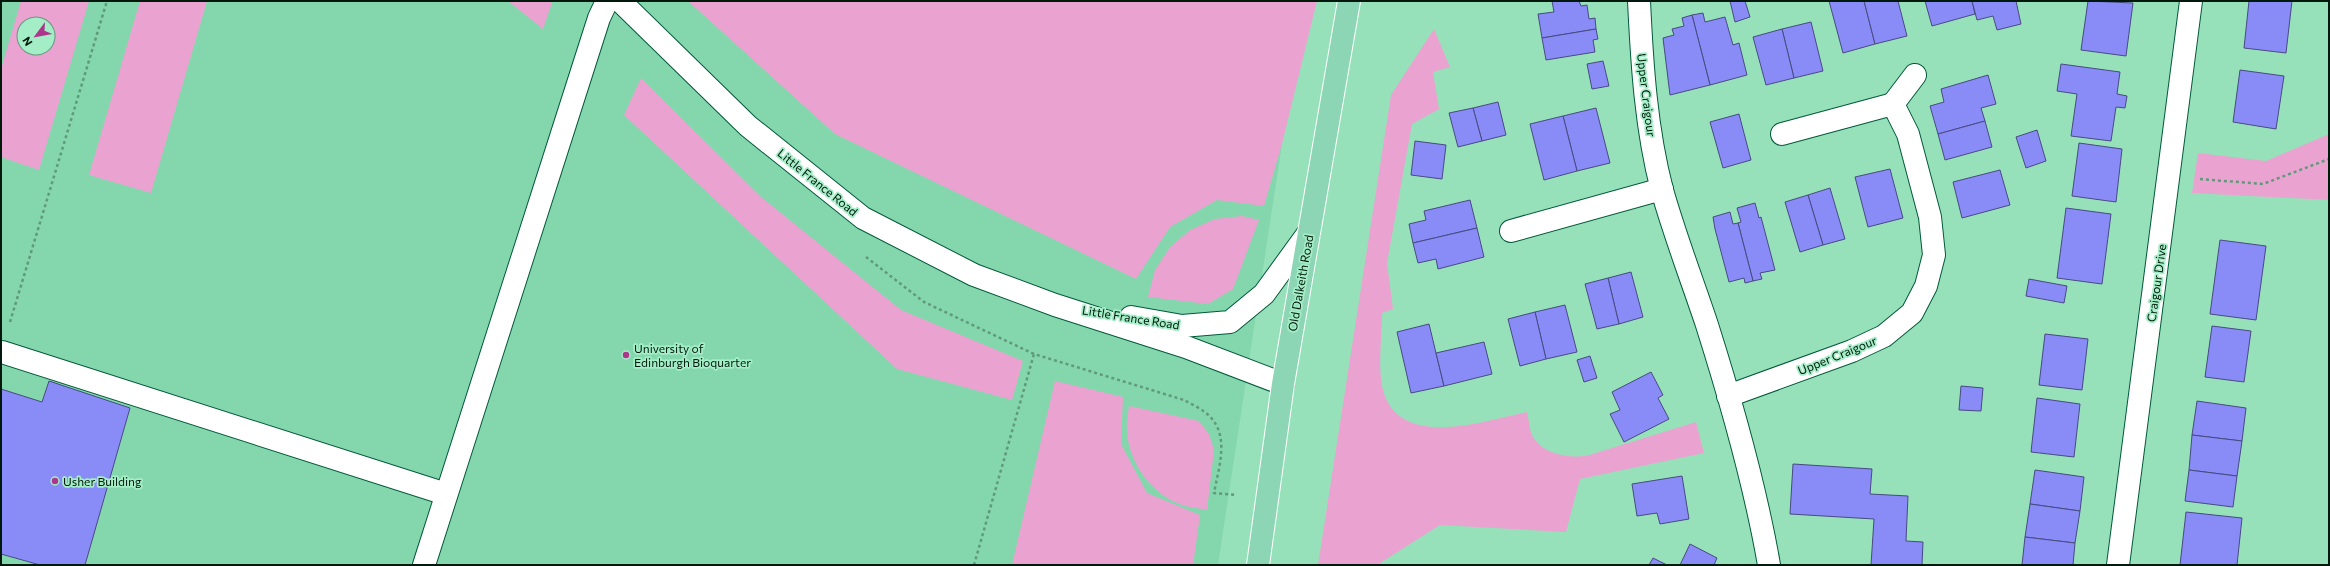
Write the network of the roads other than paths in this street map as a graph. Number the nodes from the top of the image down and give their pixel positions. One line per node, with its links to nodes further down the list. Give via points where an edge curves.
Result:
1 (607, 1): 16 (street, via 599,18)
2 (620, 1): 12 (street, Little France Road, via 748,126 863,218 974,275)
3 (1349, 1): 10 (main road, Old Dalkeith Road)
4 (1639, 1): 9 (street, Upper Craigour, via 1641,57)
5 (2191, 1): 20 (street, Craigour Drive)
6 (1915, 75): 7 (street)
7 (1893, 104): 8 (street); 15 (street, Upper Craigour, via 1908,134 1930,217 1934,247 1926,286 1912,313 1884,336 1852,351)
8 (1782, 134)
9 (1662, 189): 11 (street); 15 (street, Upper Craigour)
10 (1309, 232): 12 (street, Little France Road, via 1264,294 1230,322 1182,326); 14 (main road, Old Dalkeith Road)
11 (1511, 232)
12 (1055, 305): 14 (street, Little France Road, via 1186,347)
13 (2, 352): 16 (street)
14 (1283, 384): 18 (main road, Old Dalkeith Road)
15 (1728, 396): 19 (street, Upper Craigour, via 1761,518)
16 (446, 494): 17 (street)
17 (424, 565)
18 (1258, 565)
19 (1769, 565)
20 (2118, 565)

